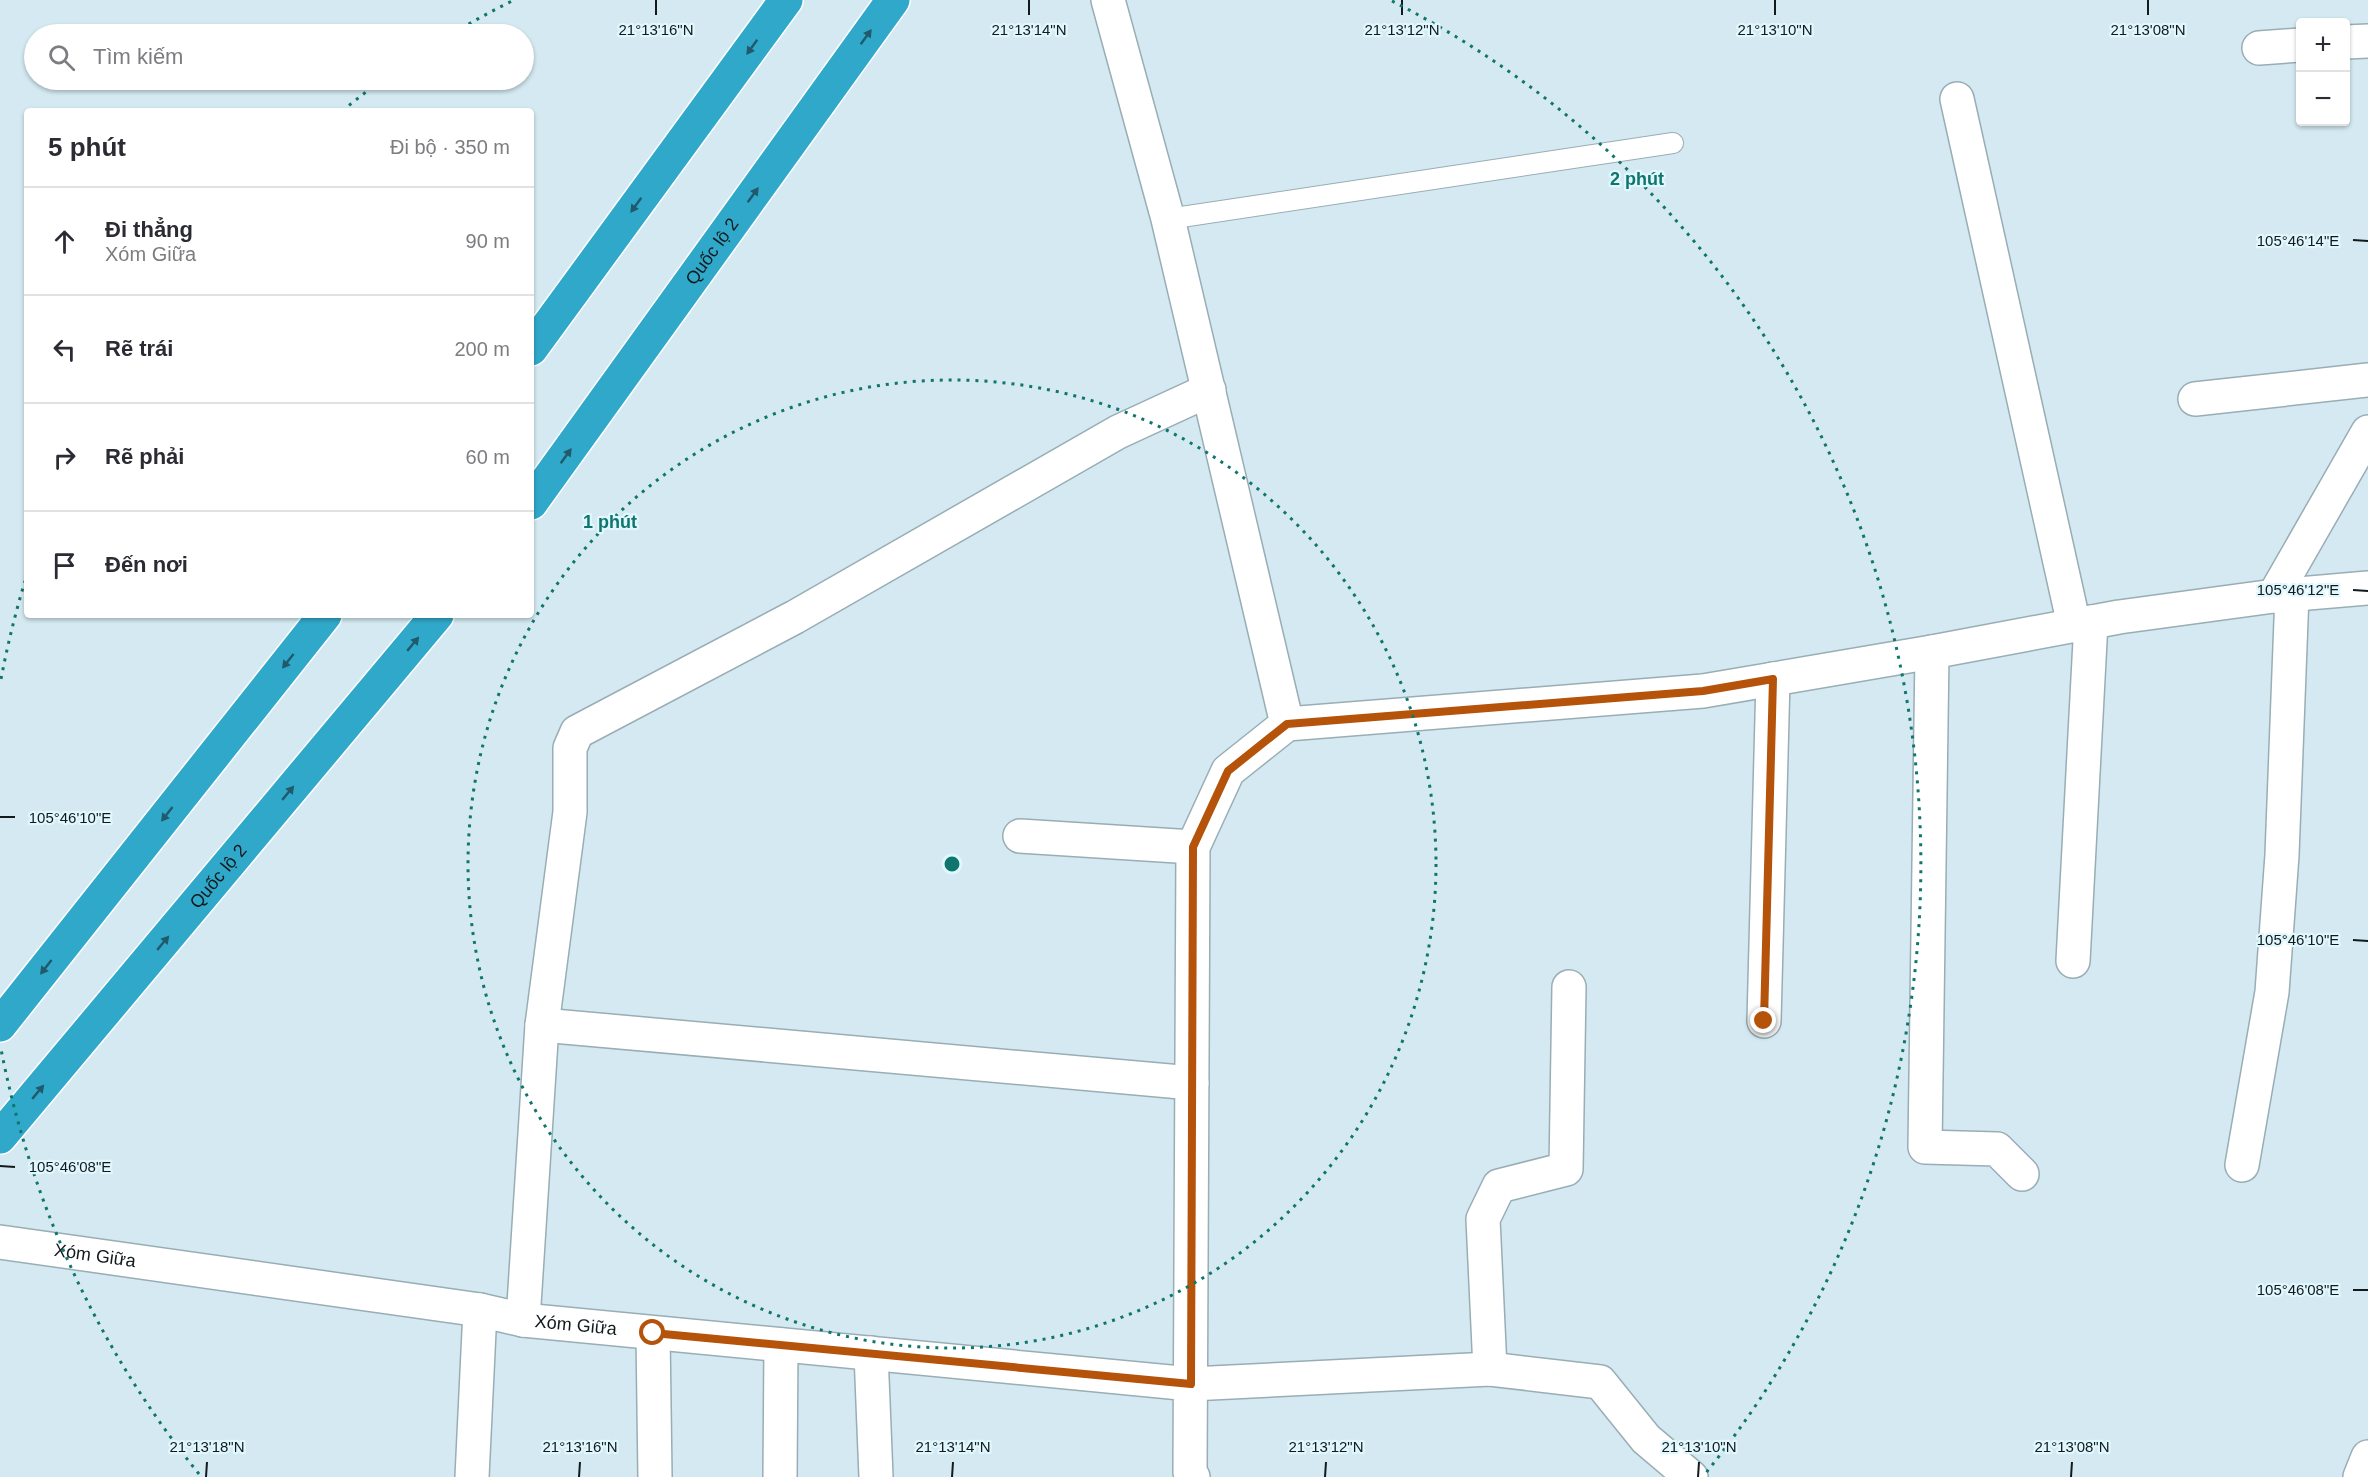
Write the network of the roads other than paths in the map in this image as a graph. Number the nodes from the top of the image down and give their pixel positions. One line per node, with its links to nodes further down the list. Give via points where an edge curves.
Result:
1 (786, 0): 11 (highway, one-way to 11)
2 (893, 0): 16 (highway, Quốc lộ 2, one-way to 2)
3 (1108, 0): 10 (street)
4 (2368, 41): 5 (street)
5 (2350, 42)
6 (2296, 45): 7 (street)
7 (2259, 48)
8 (1957, 99): 21 (street)
9 (1673, 143): 10 (lane)
10 (1168, 219): 13 (street)
11 (534, 345)
12 (2368, 380): 14 (street)
13 (1209, 390): 24 (street); 31 (street, via 1119,432 795,617 577,732 570,748 570,812)
14 (2195, 399)
15 (2368, 432): 18 (street)
16 (536, 487)
17 (2368, 588): 18 (street)
18 (2283, 595): 21 (street); 34 (street, via 2282,855 2272,992)
19 (323, 618): 30 (highway, one-way to 30)
20 (434, 618): 33 (highway, Quốc lộ 2, one-way to 20)
21 (2082, 623): 22 (street); 27 (street)
22 (1932, 652): 23 (street); 35 (street, via 1925,1147 1997,1149)
23 (1773, 679): 24 (street, via 1703,691); 29 (street)
24 (1287, 724): 26 (street, via 1228,771)
25 (1020, 836): 26 (street)
26 (1193, 847): 32 (street)
27 (2073, 961)
28 (1569, 987): 42 (street, via 1566,1169 1499,1186 1484,1219)
29 (1764, 1021)
30 (0, 1025)
31 (542, 1025): 32 (street); 38 (street)
32 (1192, 1083): 43 (street)
33 (0, 1137)
34 (2242, 1165)
35 (2022, 1174)
36 (0, 1242): 37 (street, Xóm Giữa)
37 (480, 1310): 38 (street, Xóm Giữa); 46 (street)
38 (523, 1320): 39 (street, Xóm Giữa)
39 (653, 1333): 40 (street, Xóm Giữa); 47 (street)
40 (781, 1345): 41 (street, Xóm Giữa); 48 (street)
41 (871, 1353): 43 (street, Xóm Giữa); 49 (street)
42 (1490, 1369): 43 (street, Xóm Giữa); 50 (street, Xóm Giữa, via 1600,1382 1646,1439)
43 (1191, 1384): 45 (street)
44 (2368, 1456): 51 (street)
45 (1188, 1475)
46 (472, 1477)
47 (655, 1477)
48 (780, 1477)
49 (876, 1477)
50 (1691, 1477)
51 (2360, 1477)

